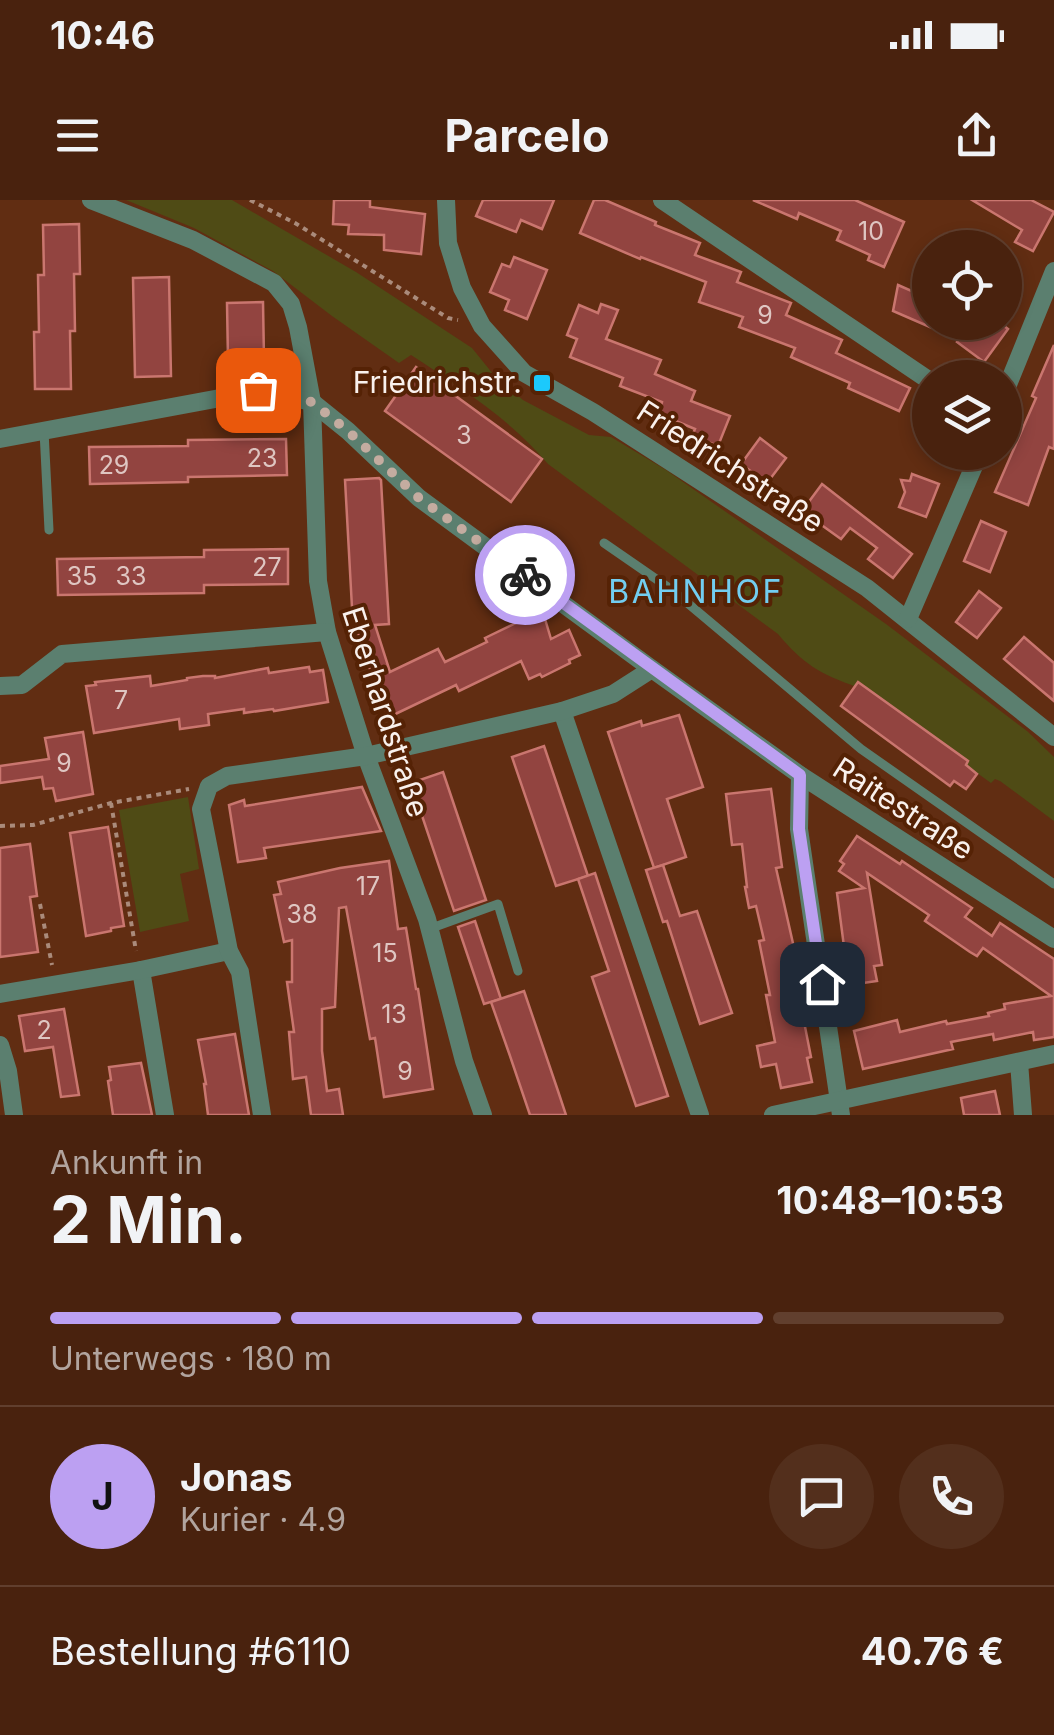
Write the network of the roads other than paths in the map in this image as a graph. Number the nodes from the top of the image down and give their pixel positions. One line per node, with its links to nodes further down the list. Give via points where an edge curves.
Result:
1 (91, 200): 7 (street, Eberhardstraße, via 193,240 274,283 291,304)
2 (446, 200): 13 (street, Friedrichstraße, via 448,243 462,288 482,326 524,373)
3 (662, 200): 6 (street)
4 (1054, 271): 5 (street)
5 (1018, 360)
6 (912, 369)
7 (312, 402): 8 (street, Raitestraße, via 258,390); 14 (street, Eberhardstraße, via 318,581); 15 (street, Raitestraße, via 419,498)
8 (44, 431): 9 (street, Raitestraße); 11 (lane)
9 (0, 440)
10 (972, 470): 13 (street)
11 (49, 530)
12 (604, 542): 21 (lane, via 672,590 861,749)
13 (908, 619): 18 (street, Friedrichstraße)
14 (327, 632): 16 (street, via 62,654 22,685); 19 (street, Eberhardstraße)
15 (652, 669): 17 (street, via 613,694); 20 (street, Raitestraße)
16 (0, 686)
17 (562, 710): 19 (street); 36 (street)
18 (1054, 737)
19 (366, 756): 22 (street, Eberhardstraße); 24 (street, via 227,776 209,786 202,809)
20 (800, 775): 23 (street, Raitestraße); 31 (street, via 799,829)
21 (1054, 884)
22 (429, 929): 26 (lane, via 498,904); 35 (street, Eberhardstraße)
23 (1054, 939)
24 (229, 951): 25 (street); 34 (street, via 240,972)
25 (141, 970): 27 (street); 33 (street)
26 (518, 971)
27 (0, 994)
28 (0, 1045): 32 (street)
29 (1054, 1054): 30 (street)
30 (1019, 1062): 31 (street); 38 (street)
31 (839, 1107): 37 (street)
32 (14, 1115)
33 (165, 1115)
34 (262, 1115)
35 (483, 1115)
36 (700, 1115)
37 (773, 1115)
38 (1024, 1115)

